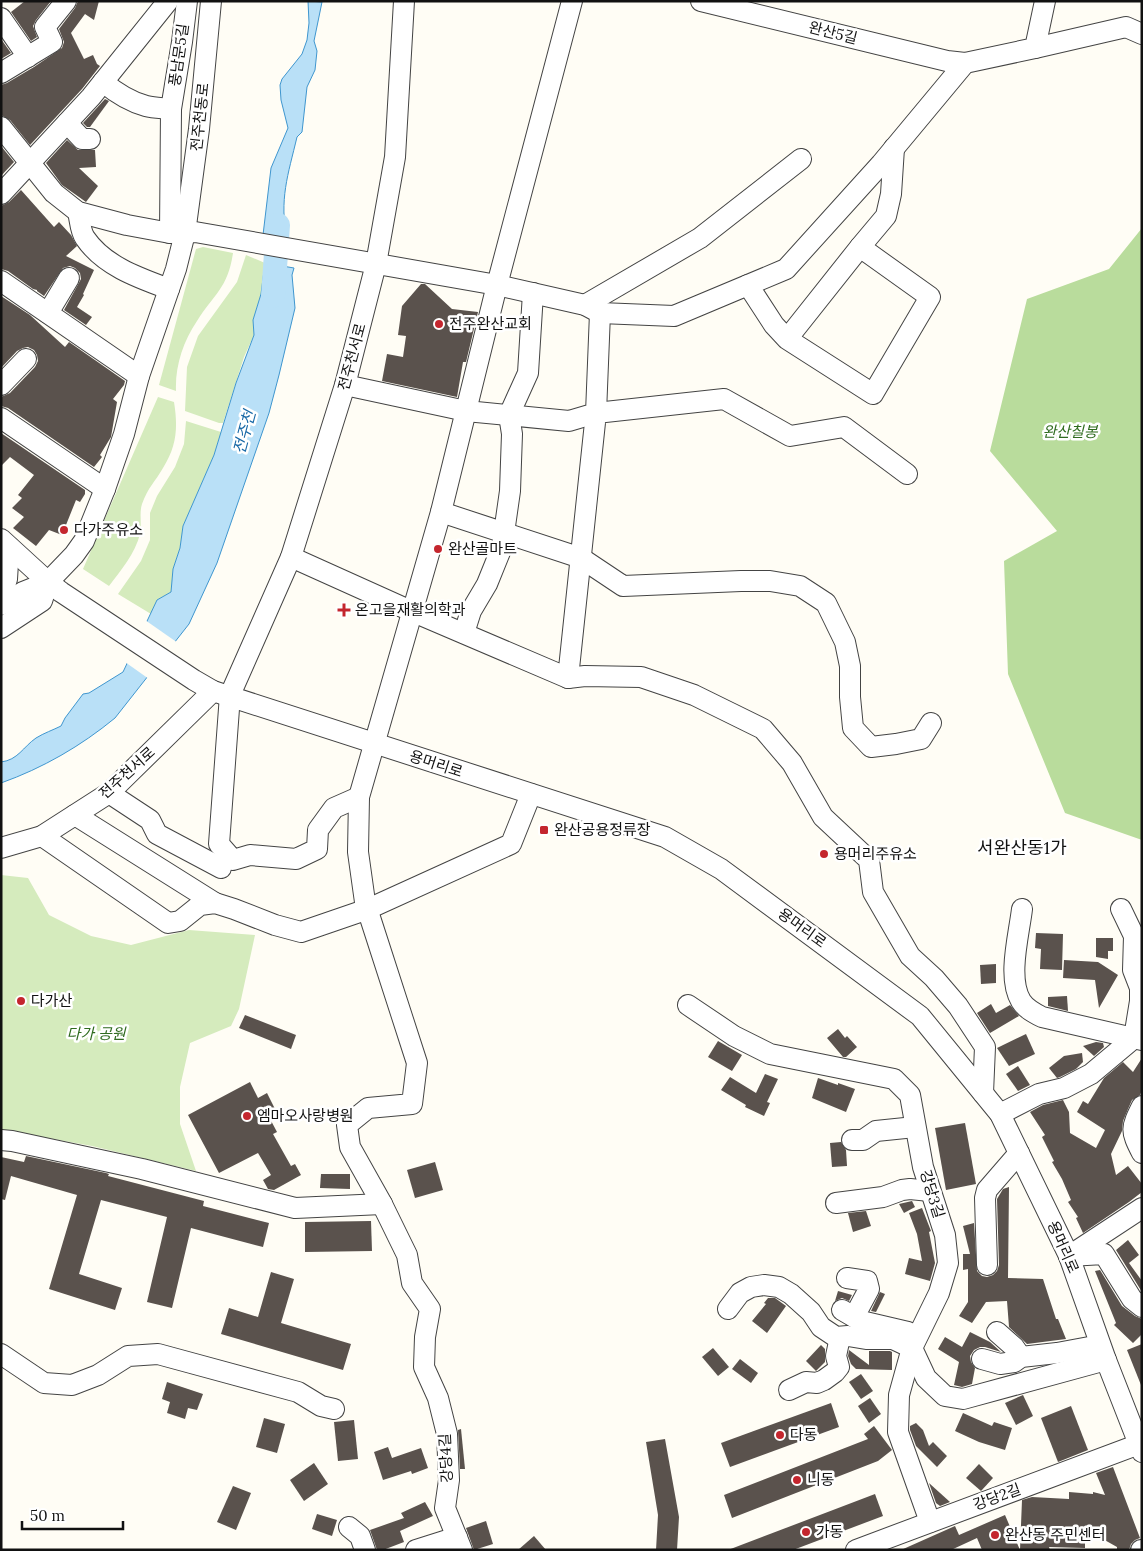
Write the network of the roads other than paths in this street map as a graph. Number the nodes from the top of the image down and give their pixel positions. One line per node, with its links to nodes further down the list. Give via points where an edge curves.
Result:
1 (66, 1): 12 (street, via 44,27 52,42)
2 (168, 1): 15 (street, 풍남문5길)
3 (187, 1): 16 (street, 풍남문5길)
4 (211, 1): 26 (street, 전주천동로, via 199,129)
5 (404, 1): 28 (street, 전주천서로, via 395,157)
6 (572, 1): 31 (street)
7 (700, 1): 13 (street, 완산5길)
8 (1045, 1): 11 (street)
9 (1, 18): 12 (street)
10 (1142, 34): 11 (street, via 1126,27)
11 (1035, 48): 13 (street)
12 (28, 57): 14 (street)
13 (965, 63): 21 (street)
14 (1, 73)
15 (103, 82): 16 (street, via 147,106); 17 (street, 풍남문5길)
16 (171, 109): 20 (street, 풍남문5길)
17 (67, 123): 19 (street, via 82,139); 23 (street, 풍남문5길)
18 (1, 127): 23 (street)
19 (90, 139)
20 (170, 139): 26 (street, 전주천동로)
21 (894, 148): 27 (street, via 886,216); 32 (street, via 786,269)
22 (801, 159): 35 (street, via 700,238)
23 (31, 163): 24 (street, 풍남문5길); 25 (street, via 54,193)
24 (1, 194)
25 (78, 212): 26 (street, via 127,225); 33 (street, via 83,236 103,258 138,278)
26 (184, 233): 28 (street); 33 (street, 전주천동로)
27 (860, 247): 37 (street); 37 (street, via 930,297 873,394)
28 (376, 264): 31 (street); 41 (street, 전주천서로)
29 (69, 278): 36 (street)
30 (1, 281): 36 (street)
31 (497, 285): 34 (street); 42 (street)
32 (748, 285): 35 (street, via 674,316); 37 (street)
33 (169, 289): 39 (street, 전주천동로)
34 (532, 293): 35 (street); 44 (street, via 528,372)
35 (593, 309): 43 (street)
36 (48, 313): 39 (street)
37 (787, 340)
38 (26, 359): 40 (street)
39 (139, 376): 47 (street, 전주천동로)
40 (1, 385)
41 (345, 385): 42 (street); 51 (street, 전주천서로)
42 (466, 411): 44 (street); 48 (street)
43 (596, 413): 44 (street, via 569,421); 46 (street, via 724,399 790,436 844,427); 52 (street)
44 (509, 415): 49 (street, via 512,462)
45 (2, 419): 47 (street)
46 (908, 474)
47 (105, 489): 53 (street, 전주천동로, via 84,541)
48 (440, 512): 49 (street); 56 (street)
49 (503, 532): 52 (street); 58 (street, via 502,547)
50 (5, 543): 53 (street, 용머리로); 54 (street, via 7,580)
51 (291, 556): 56 (street); 60 (street, 전주천서로)
52 (581, 558): 59 (street); 61 (street, via 623,586 741,581 800,586 826,602 845,642 850,666 853,728 871,747 921,739)
53 (48, 582): 55 (street, 전주천동로); 57 (street, 전주천동로, via 42,601); 60 (street, 용머리로, via 194,680)
54 (1, 599)
55 (1, 605)
56 (412, 611): 58 (street); 62 (street)
57 (1, 628)
58 (464, 633): 59 (street)
59 (568, 678): 76 (street, via 641,677 694,695 763,729 792,763 823,817 869,860 873,892 910,956 958,1006 985,1047)
60 (221, 693): 62 (street, 용머리로); 63 (street, 전주천서로); 65 (street, via 219,844 233,860 250,855 296,859 303,856 317,848 318,830 334,808)
61 (931, 723)
62 (374, 744): 64 (street, 용머리로); 65 (street)
63 (109, 793): 66 (street, 전주천서로); 69 (street, via 150,820 157,834)
64 (530, 794): 72 (street, via 511,844); 76 (street, 용머리로, via 665,838 721,870 920,1016)
65 (359, 797): 72 (street, via 358,852)
66 (75, 815): 67 (street, 전주천서로); 70 (street)
67 (42, 836): 68 (street, 전주천서로); 70 (street, via 168,923 180,921 200,905)
68 (1, 848)
69 (220, 868)
70 (215, 903): 72 (street, via 301,932)
71 (1122, 908): 75 (street, via 1134,936 1133,970 1140,988)
72 (368, 909): 86 (street, via 418,1063 412,1104 368,1108 346,1125 350,1147)
73 (1022, 909): 75 (street, via 1015,964 1015,987 1021,1001 1030,1011 1042,1016)
74 (688, 1005): 79 (street, 강당3길, via 734,1036 770,1054 894,1079 910,1095)
75 (1138, 1039): 78 (street, via 1091,1074 1064,1088 1039,1094)
76 (983, 1093): 78 (street, 용머리로)
77 (1142, 1106): 83 (street, via 1132,1125)
78 (1000, 1114): 82 (street, 용머리로)
79 (915, 1127): 81 (street, via 876,1131 863,1140); 84 (street, 강당3길)
80 (1, 1140): 86 (street, via 142,1169 295,1208)
81 (852, 1140)
82 (1019, 1153): 88 (street, 용머리로); 89 (street, via 987,1190)
83 (1142, 1153)
84 (930, 1190): 85 (street, via 902,1190 883,1197); 95 (street, 강당3길, via 944,1235 948,1263 939,1293)
85 (836, 1202)
86 (382, 1204): 105 (street, 강당4길, via 407,1254 412,1283 430,1309 424,1367 438,1398 447,1434 449,1480 445,1508)
87 (1142, 1208): 88 (street)
88 (1069, 1256): 91 (street, via 1104,1254 1132,1299); 96 (street, 용머리로)
89 (987, 1265)
90 (847, 1278): 95 (street, via 867,1281 869,1289 848,1313)
91 (1142, 1307)
92 (728, 1309): 94 (street, via 740,1293 751,1287 779,1287 811,1312 821,1327)
93 (997, 1332): 98 (street)
94 (840, 1337): 95 (street); 100 (street, via 836,1356 839,1367 835,1372 817,1382 806,1382)
95 (915, 1341): 96 (street, via 926,1378 945,1396 963,1399); 103 (street, 강당3길, via 900,1395 898,1432)
96 (1103, 1353): 98 (street); 102 (street, 용머리로)
97 (1, 1354): 101 (street, via 44,1384 72,1385 98,1375 128,1356 158,1354 298,1392 321,1406)
98 (1021, 1357): 99 (street, via 1014,1362 1000,1364)
99 (982, 1359)
100 (789, 1390)
101 (334, 1409)
102 (1141, 1447): 103 (street, 강당2길)
103 (930, 1522): 108 (street, 강당2길)
104 (349, 1527): 106 (street, via 360,1536)
105 (460, 1543): 107 (street)
106 (365, 1550)
107 (416, 1550)
108 (856, 1550)

